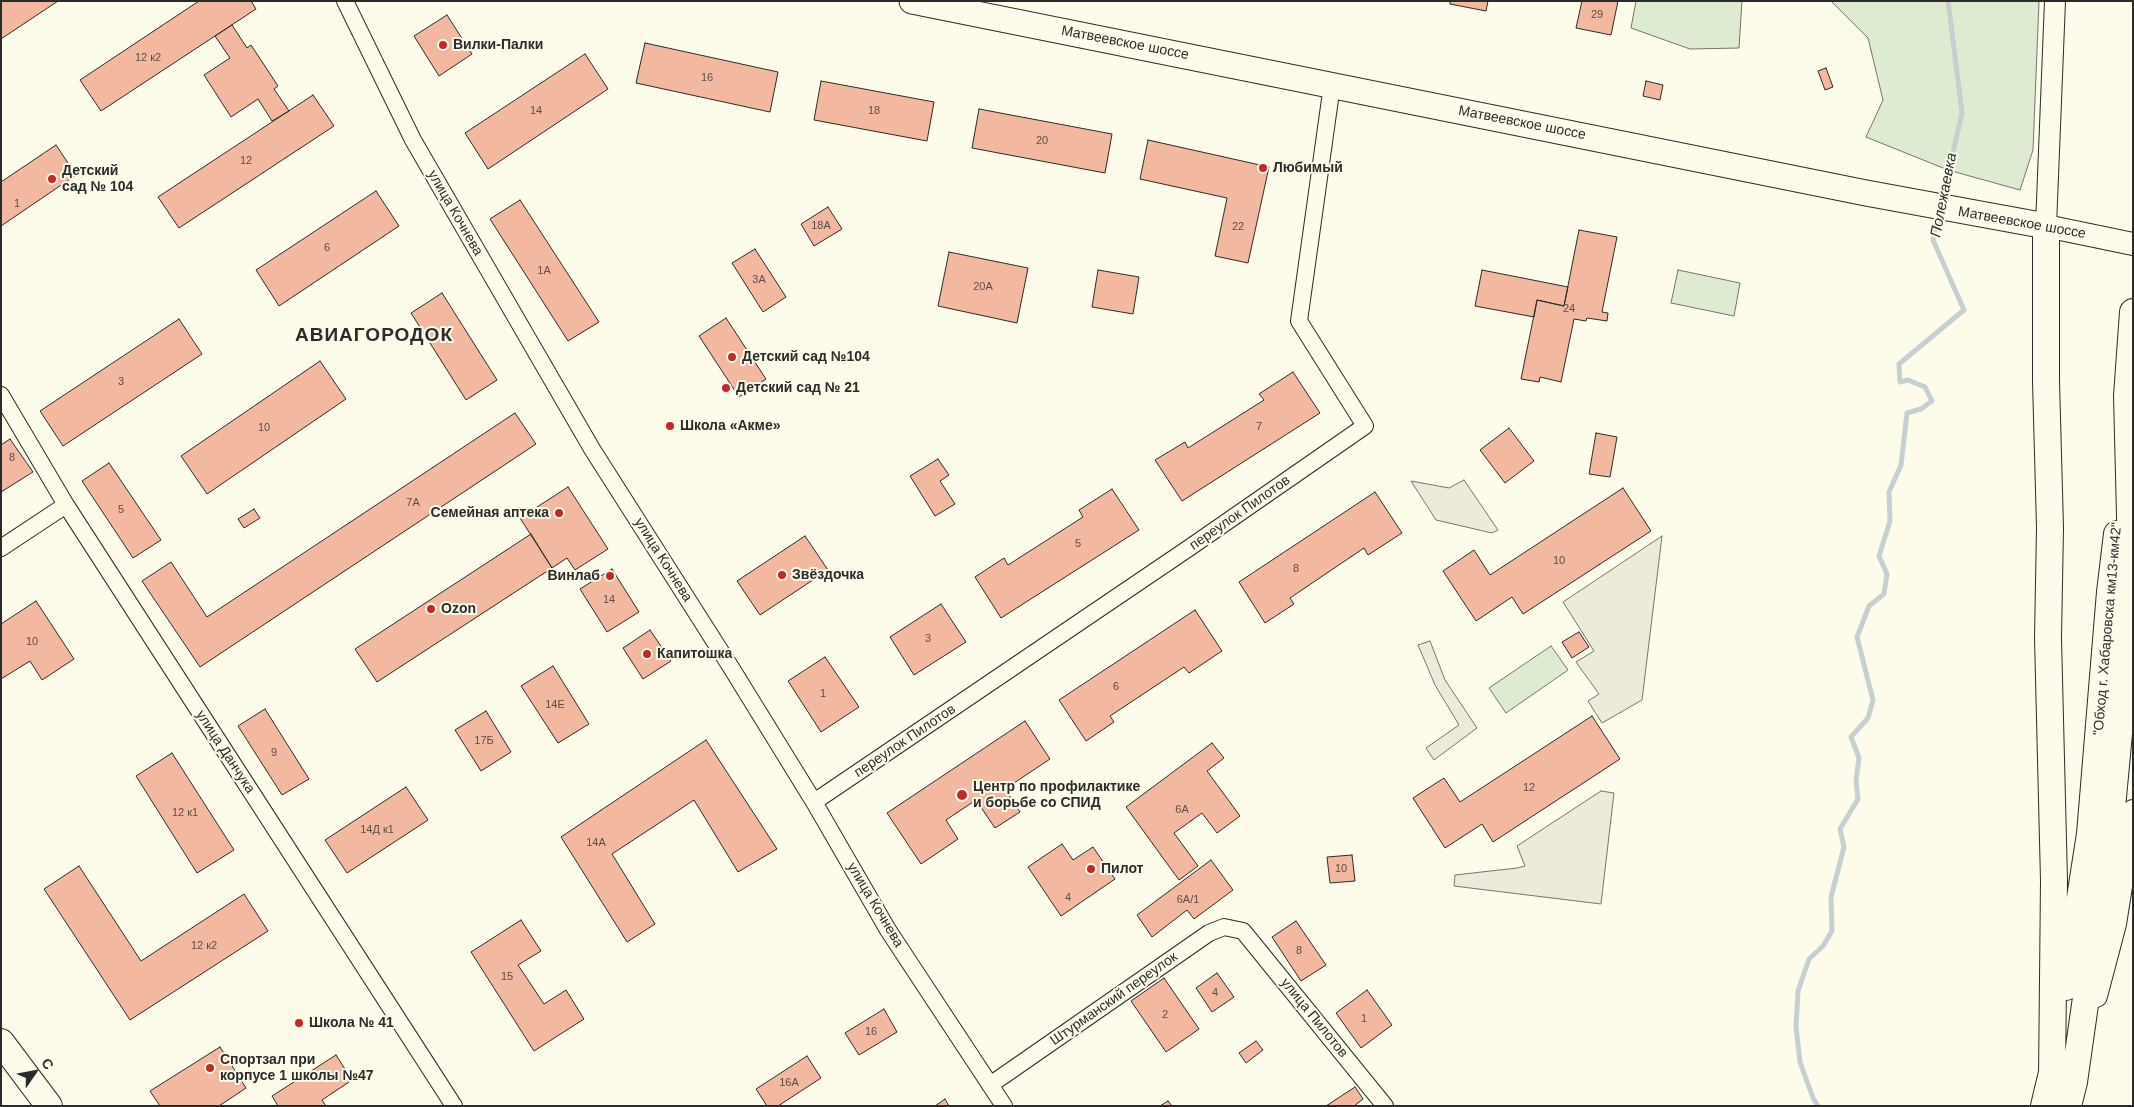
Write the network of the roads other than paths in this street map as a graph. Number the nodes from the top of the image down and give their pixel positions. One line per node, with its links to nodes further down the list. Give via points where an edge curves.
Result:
1 (345, 1): 11 (street, улица Кочнева, via 413,140 587,441)
2 (912, 1): 4 (main road, Матвеевское шоссе)
3 (2056, 1): 5 (street)
4 (1332, 85): 5 (main road, Матвеевское шоссе, via 2001,220); 11 (street, переулок Пилотов, via 1299,320 1365,426)
5 (2046, 226): 6 (main road, Матвеевское шоссе); 16 (highway, via 2050,528 2048,638 2054,881)
6 (2133, 244)
7 (2133, 312): 16 (highway, "Обход г. Хабаровска км13-км42", via 2127,396 2132,595 2110,828)
8 (1, 395): 9 (street, улица Данчука)
9 (66, 505): 10 (street); 18 (street, улица Данчука)
10 (1, 548)
11 (814, 802): 15 (street, улица Кочнева, via 888,930)
12 (2133, 811): 16 (main road, via 2115,924)
13 (1242, 931): 15 (street, Штурманский переулок, via 1224,927 1209,933); 20 (street, улица Пилотов)
14 (1, 1042): 17 (highway)
15 (990, 1085): 19 (street, улица Кочнева)
16 (2064, 1088): 21 (highway, "Обход г. Хабаровска км13-км42")
17 (49, 1106)
18 (454, 1106)
19 (1004, 1106)
20 (1385, 1106)
21 (2044, 1106)

